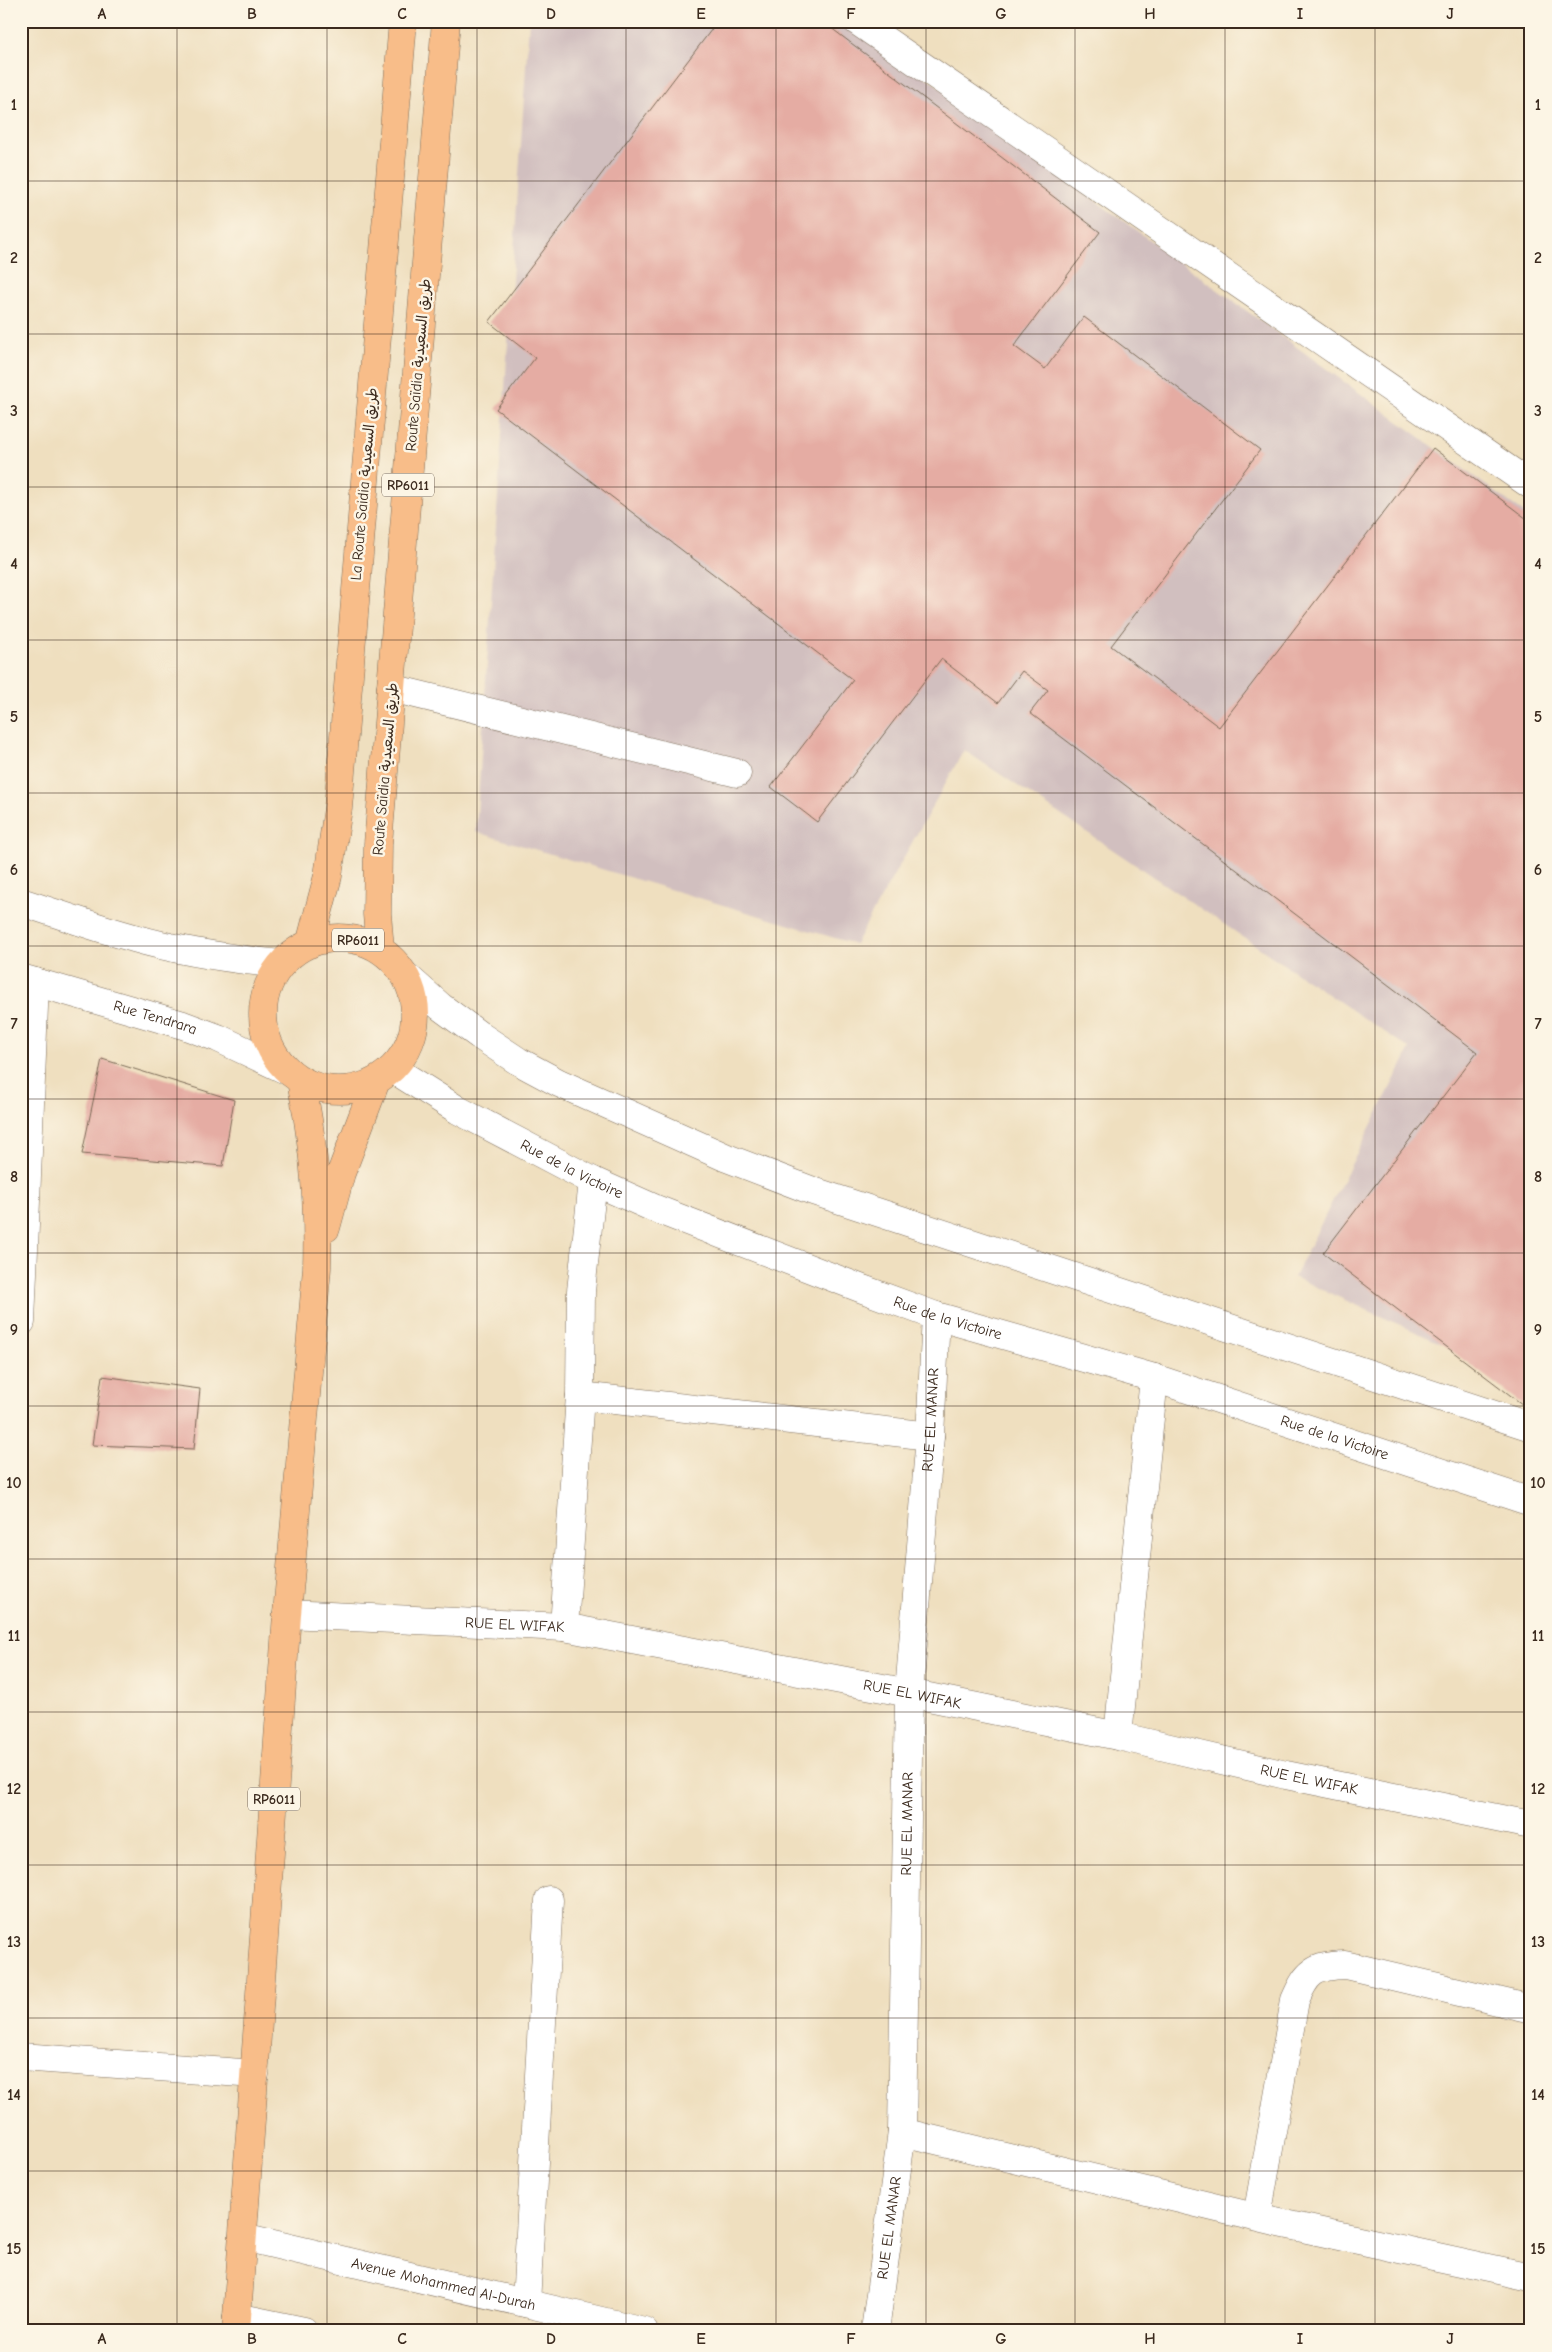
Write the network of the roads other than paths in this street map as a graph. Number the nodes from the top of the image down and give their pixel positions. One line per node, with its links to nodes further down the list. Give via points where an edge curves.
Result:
1 (403, 21): 4 (highway, La Route Saidia طريق السعيدية / RP6011)
2 (446, 21): 5 (highway, Route Saïdia طريق السعيدية / RP6011)
3 (857, 21): 6 (street)
4 (394, 130): 5 (highway); 7 (highway, La Route Saidia طريق السعيدية / RP6011)
5 (437, 133): 8 (highway, Route Saïdia طريق السعيدية / RP6011)
6 (1531, 485)
7 (348, 679): 8 (highway); 11 (highway, La Route Saidia طريق السعيدية / RP6011, via 334,842)
8 (391, 688): 9 (street); 12 (highway, Route Saïdia طريق السعيدية / RP6011, via 378,844)
9 (737, 773)
10 (21, 902): 13 (street, via 163,945 232,959)
11 (310, 944): 12 (highway, RP6011, via 333,938 349,939); 13 (highway, RP6011)
12 (380, 949): 14 (highway, RP6011)
13 (281, 964): 17 (highway, RP6011, via 268,985 262,1009 264,1033 273,1055)
14 (406, 976): 16 (highway, RP6011, via 414,1000 415,1025 408,1049); 24 (street, via 441,1007 518,1061 602,1103 728,1158 813,1191)
15 (28, 980): 17 (street, Rue Tendrara, via 183,1025 218,1038); 21 (street)
16 (385, 1075): 17 (highway, via 358,1089 339,1091 320,1089); 18 (street, Rue de la Victoire); 19 (highway, RP6011, via 341,1173)
17 (294, 1076): 19 (highway, RP6011, via 310,1128 316,1174)
18 (593, 1182): 20 (street, Rue de la Victoire); 23 (street, via 581,1291)
19 (317, 1268): 27 (highway, RP6011)
20 (936, 1316): 22 (street, Rue de la Victoire); 25 (street, RUE EL MANAR)
21 (21, 1322)
22 (1154, 1378): 26 (street, Rue de la Victoire); 30 (street)
23 (580, 1396): 25 (street); 28 (street)
24 (1531, 1427)
25 (930, 1436): 29 (street, RUE EL MANAR)
26 (1531, 1502)
27 (287, 1614): 28 (street, RUE EL WIFAK); 35 (highway, RP6011)
28 (564, 1627): 29 (street, RUE EL WIFAK)
29 (910, 1693): 30 (street, RUE EL WIFAK); 36 (street, RUE EL MANAR)
30 (1118, 1736): 31 (street, RUE EL WIFAK, via 1286,1775)
31 (1531, 1825)
32 (549, 1900): 40 (street)
33 (1531, 2009): 37 (street, via 1345,1966 1323,1966 1304,1980 1295,2000)
34 (21, 2057): 35 (street)
35 (255, 2074): 38 (highway, RP6011)
36 (902, 2132): 37 (street); 44 (street, RUE EL MANAR)
37 (1257, 2217): 39 (street)
38 (243, 2238): 40 (street, Avenue Mohammed Al-Durah); 41 (highway, RP6011)
39 (1531, 2277)
40 (526, 2303): 43 (street, Avenue Mohammed Al-Durah)
41 (237, 2324): 42 (street)
42 (304, 2331)
43 (644, 2331)
44 (875, 2331)

